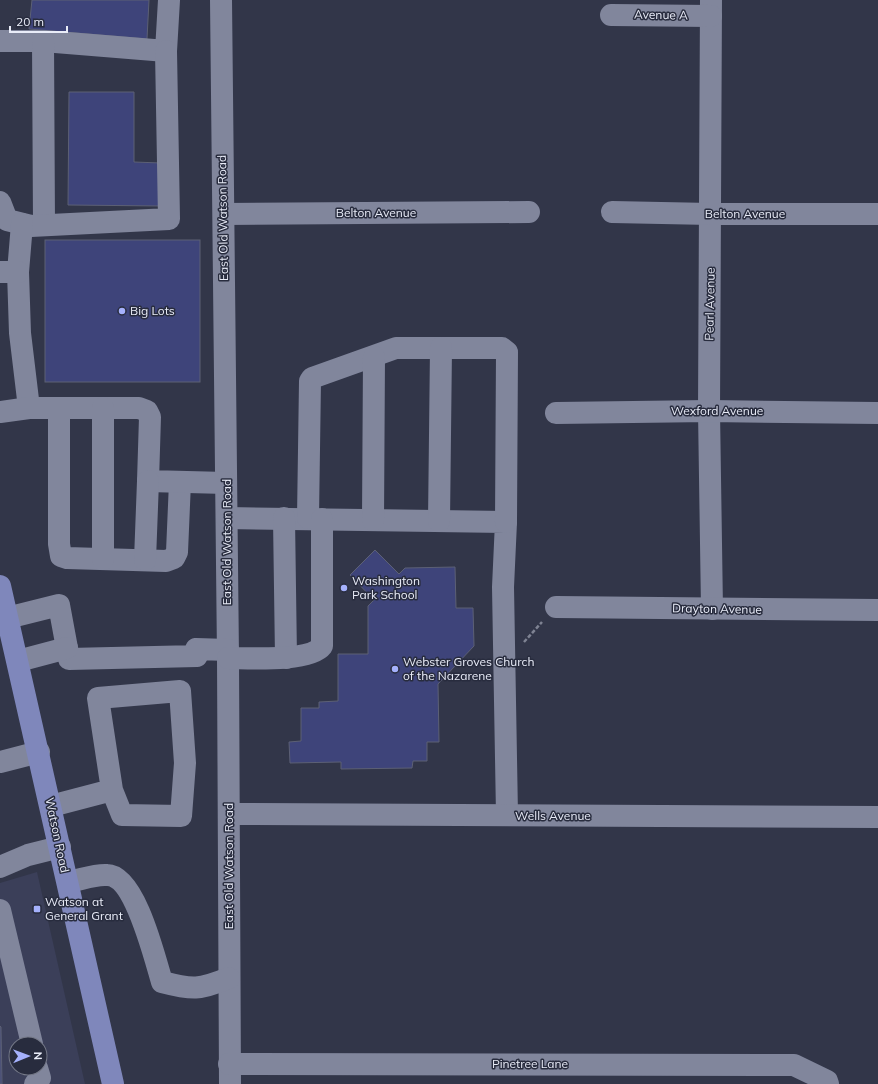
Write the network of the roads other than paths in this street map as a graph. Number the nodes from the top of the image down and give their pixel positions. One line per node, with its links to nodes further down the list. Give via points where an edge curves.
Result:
1 (169, 0): 7 (street)
2 (221, 0): 11 (street, East Old Watson Road)
3 (711, 8): 4 (street, Avenue A); 12 (street, Pearl Avenue)
4 (611, 15)
5 (0, 41): 6 (street)
6 (43, 41): 7 (street); 15 (street)
7 (166, 51): 15 (street, via 169,219)
8 (0, 202): 14 (street, via 6,220)
9 (529, 212): 11 (street, Belton Avenue)
10 (612, 212): 12 (street, Belton Avenue)
11 (224, 214): 28 (street, East Old Watson Road)
12 (711, 214): 13 (street, Belton Avenue); 22 (street, Pearl Avenue)
13 (878, 214)
14 (22, 224): 15 (street); 16 (street)
15 (44, 225)
16 (9, 272): 19 (street, via 20,333)
17 (441, 348): 18 (street, via 396,348); 33 (street); 34 (street, via 502,348 507,352)
18 (374, 357): 31 (street, via 316,376 310,381); 32 (street)
19 (29, 408): 21 (street); 23 (street)
20 (103, 408): 21 (street); 26 (street, via 147,410 150,417); 35 (street)
21 (59, 409): 35 (street, via 61,556)
22 (709, 411): 24 (street, Wexford Avenue); 25 (street, Wexford Avenue); 39 (street, Pearl Avenue)
23 (0, 412)
24 (556, 413)
25 (878, 413)
26 (148, 481): 27 (street); 36 (street)
27 (180, 482): 28 (street); 36 (street, via 177,552 174,558 166,561)
28 (226, 483): 29 (street, East Old Watson Road)
29 (227, 518): 30 (street); 43 (street, East Old Watson Road)
30 (284, 518): 31 (street); 44 (street)
31 (315, 518): 32 (street); 44 (street, via 322,646 316,651)
32 (373, 520): 33 (street)
33 (439, 521): 34 (street)
34 (506, 522): 51 (street, via 503,587)
35 (102, 559): 36 (street)
36 (145, 560)
37 (0, 586): 41 (main road, Watson Road)
38 (556, 607): 39 (street, Drayton Avenue)
39 (712, 609): 40 (street, Drayton Avenue)
40 (878, 610)
41 (8, 618): 42 (street, via 59,605); 45 (main road, Watson Road)
42 (67, 648): 43 (street, via 69,658 197,656 196,649); 45 (street)
43 (228, 654): 44 (street); 50 (street, East Old Watson Road)
44 (286, 658)
45 (18, 661): 46 (main road, Watson Road)
46 (39, 752): 47 (street); 49 (main road, Watson Road)
47 (0, 762)
48 (112, 790): 48 (street, via 122,815 181,816 185,763 180,691 98,698); 49 (street)
49 (51, 806): 53 (main road, Watson Road)
50 (229, 814): 51 (street, Wells Avenue); 57 (street, East Old Watson Road)
51 (506, 815): 52 (street, Wells Avenue)
52 (878, 817)
53 (60, 847): 54 (street, via 28,855); 55 (main road, Watson Road)
54 (0, 867)
55 (68, 882): 57 (street, via 107,874 118,878 134,900 143,919 162,982 184,988 203,988); 61 (main road, Watson Road)
56 (0, 910): 58 (street)
57 (229, 978): 59 (street, East Old Watson Road)
58 (30, 1036)
59 (229, 1074): 60 (street, Pinetree Lane, via 794,1064)
60 (828, 1082)
61 (113, 1084)

